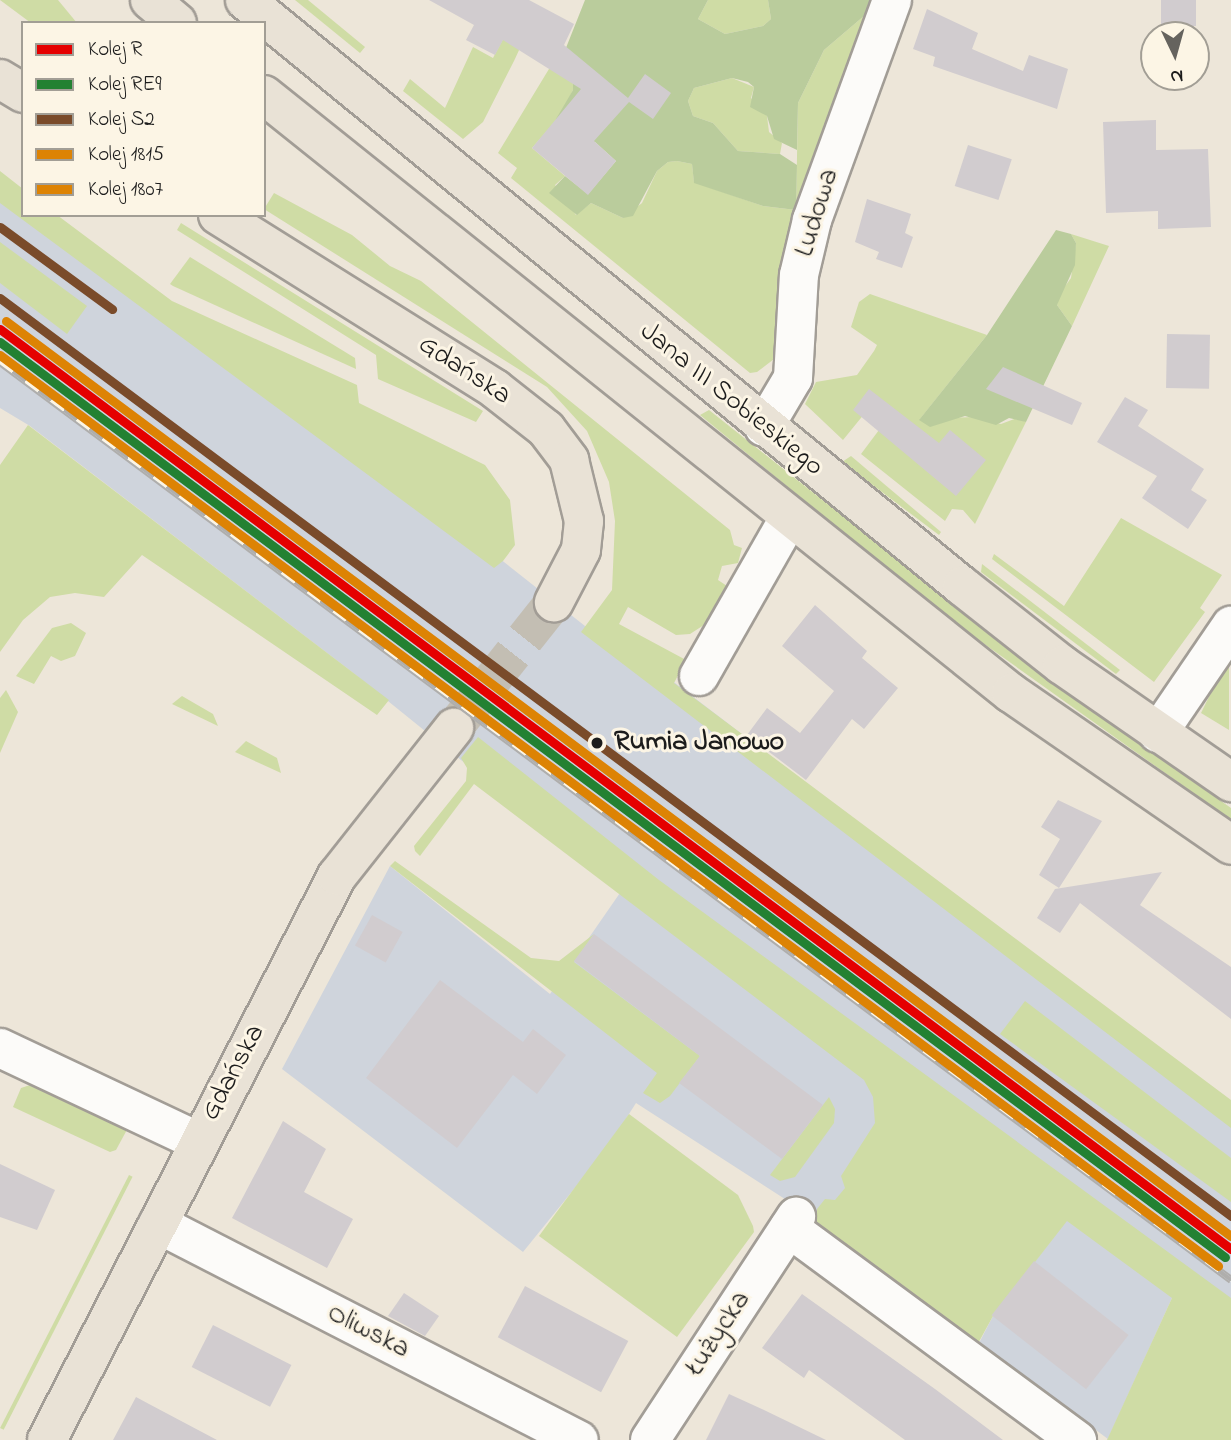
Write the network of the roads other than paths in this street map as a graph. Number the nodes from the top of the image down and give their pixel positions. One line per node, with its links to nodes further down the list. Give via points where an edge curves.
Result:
1 (150, 0): 4 (main road)
2 (245, 0): 9 (main road, Jana III Sobieskiego)
3 (892, 0): 9 (street, Ludowa, via 812,220 799,275 793,379)
4 (175, 21)
5 (0, 79): 6 (main road)
6 (21, 92)
7 (266, 97): 10 (main road, Jana III Sobieskiego)
8 (221, 217): 11 (main road, Gdańska, via 495,389 546,429 569,460 584,521 582,550)
9 (764, 428): 15 (main road, Jana III Sobieskiego, via 1062,665)
10 (789, 518): 13 (street); 17 (main road, Jana III Sobieskiego, via 1011,693)
11 (554, 602)
12 (1231, 626): 15 (street)
13 (699, 676)
14 (454, 728): 19 (main road, Gdańska, via 337,876)
15 (1158, 733): 16 (main road, Jana III Sobieskiego)
16 (1231, 782)
17 (1231, 845)
18 (0, 1048): 19 (street)
19 (198, 1141): 20 (main road, Gdańska)
20 (158, 1224): 21 (main road, Gdańska); 22 (street, Oliwska)
21 (47, 1440)
22 (579, 1440)
23 (650, 1440): 24 (street, Łużycka, via 793,1222)
24 (1077, 1440)

